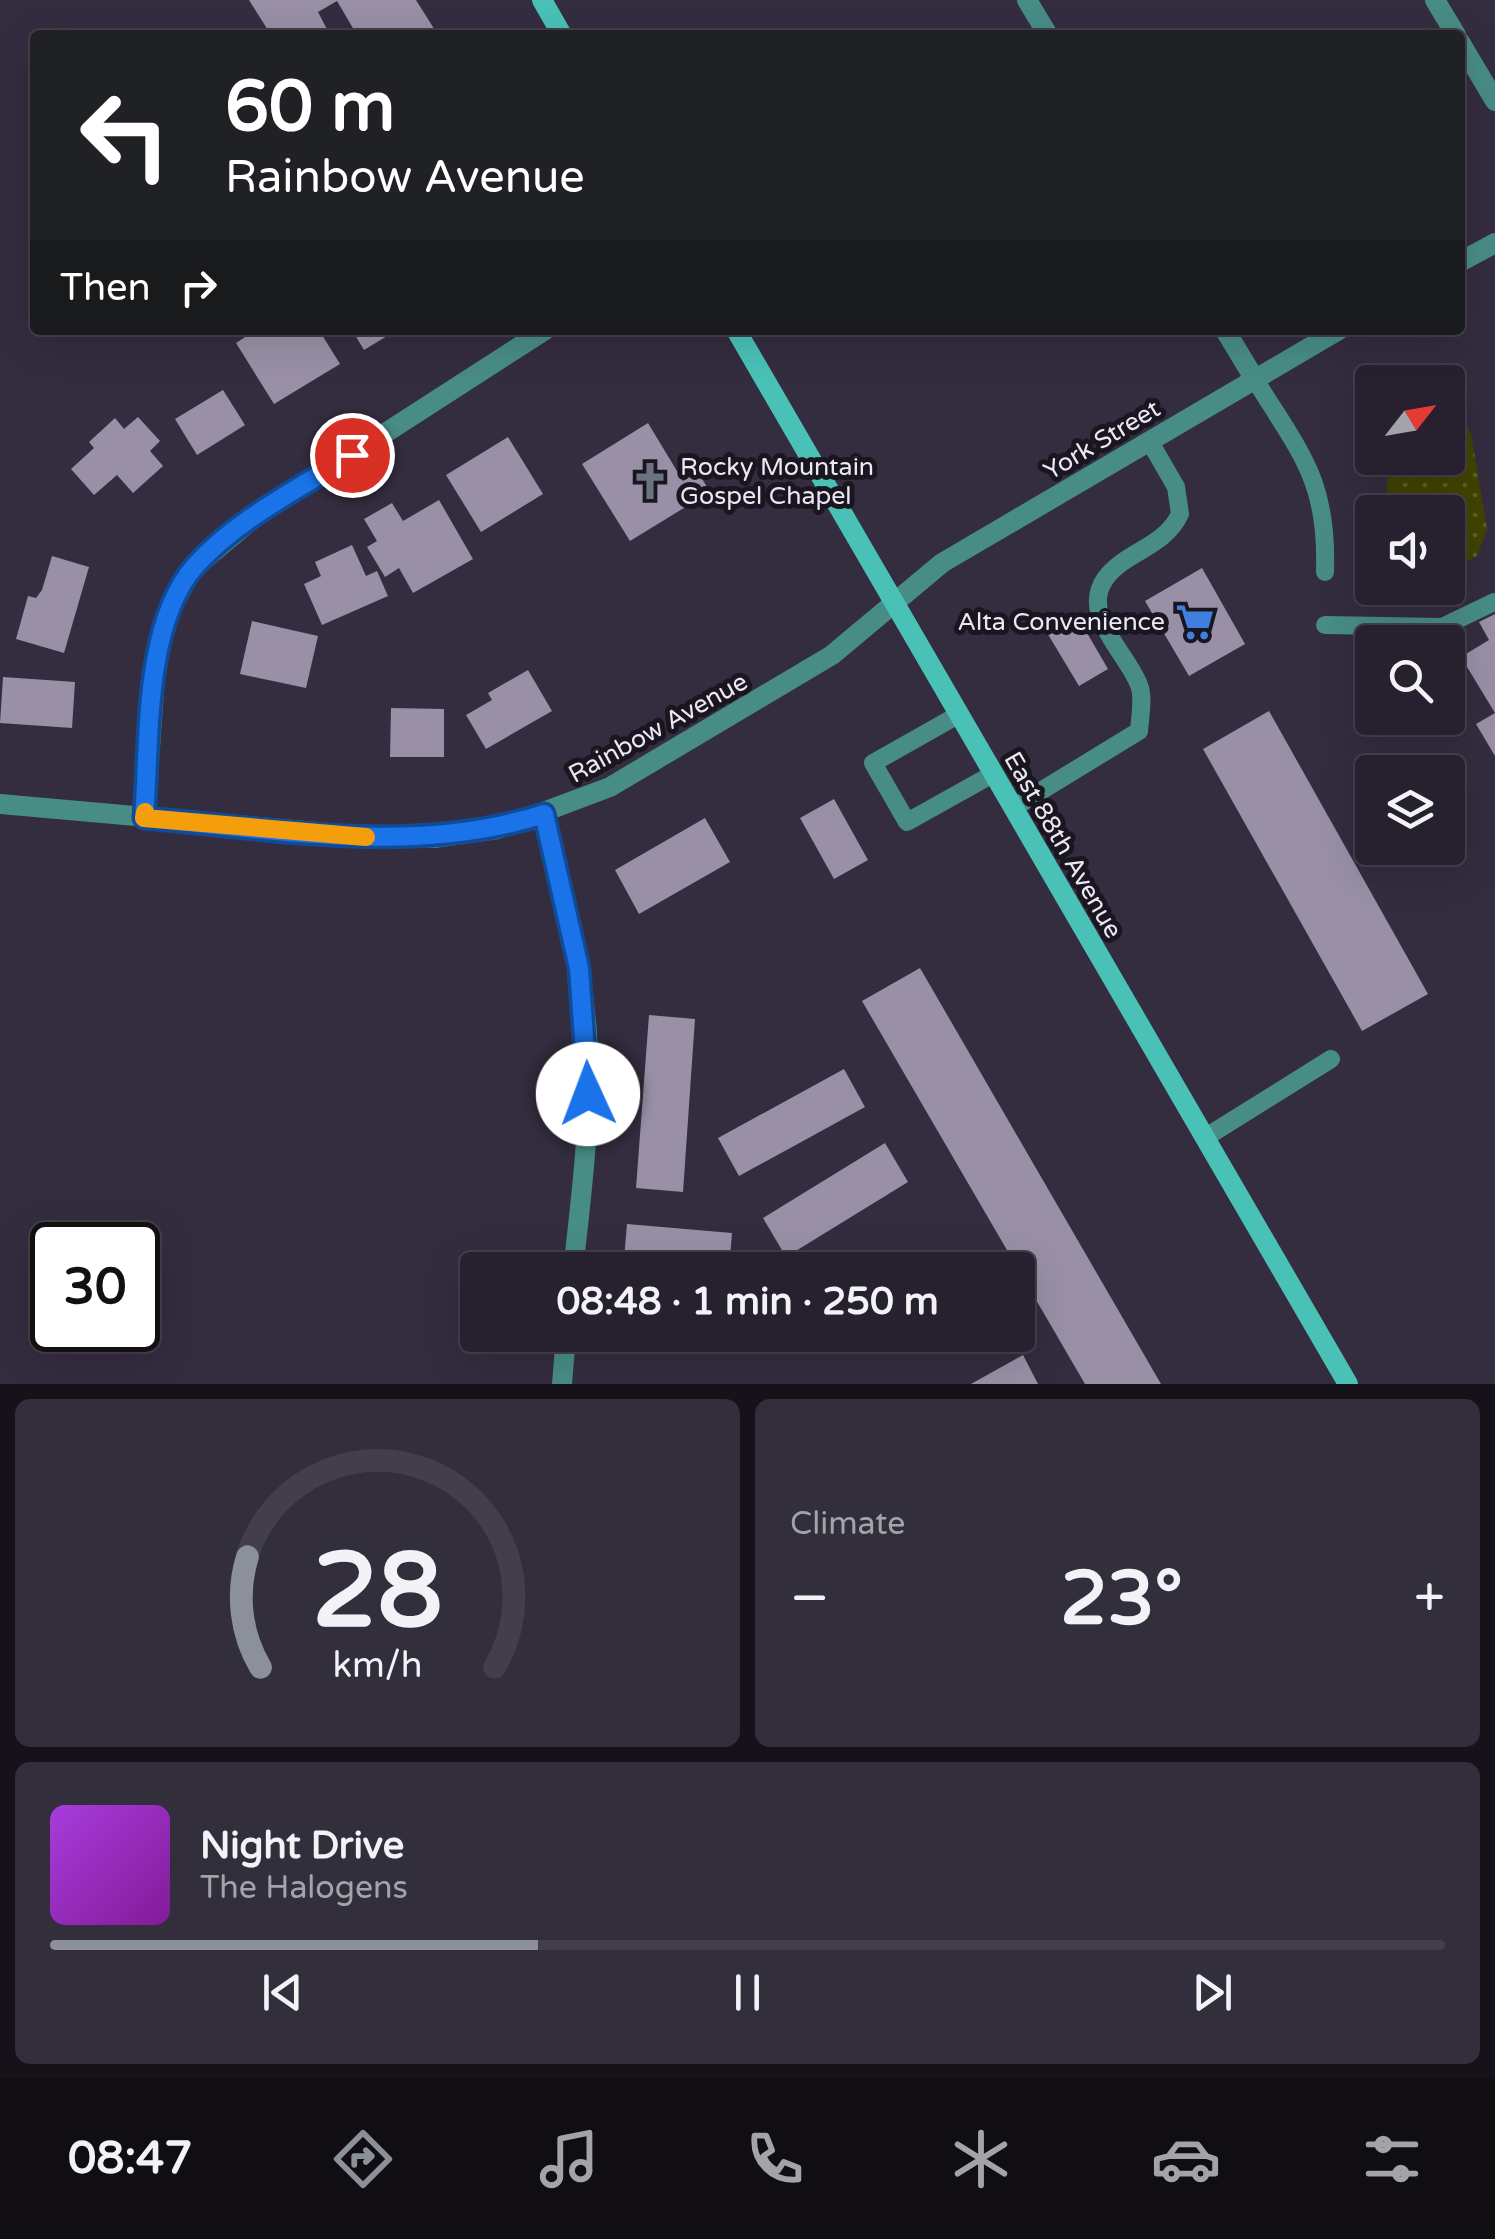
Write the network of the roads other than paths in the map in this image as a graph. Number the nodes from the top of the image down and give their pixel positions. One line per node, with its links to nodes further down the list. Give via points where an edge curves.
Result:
1 (542, 0): 4 (main road)
2 (1027, 0): 5 (street)
3 (1435, 0): 6 (street)
4 (559, 30)
5 (1045, 30)
6 (1453, 30)
7 (1465, 50): 8 (street)
8 (1495, 100)
9 (1495, 243): 10 (street)
10 (1465, 259)
11 (538, 335): 26 (street, via 255,518 193,568 158,649)
12 (739, 335): 19 (main road, East 88th Avenue)
13 (1228, 335): 15 (street)
14 (1330, 335): 15 (street, York Street)
15 (1254, 378): 16 (street, York Street); 17 (lane, via 1320,491)
16 (1150, 442): 19 (street, York Street, via 942,563); 24 (lane, via 1176,487 1180,514 1166,537 1112,571 1098,603 1141,688 1139,731)
17 (1324, 572)
18 (1494, 602): 20 (lane, via 1442,627)
19 (896, 603): 21 (main road, East 88th Avenue); 25 (street, Rainbow Avenue, via 832,655 735,716 610,788)
20 (1325, 625)
21 (958, 715): 22 (main road, East 88th Avenue); 22 (lane, via 874,763 907,822)
22 (993, 774): 24 (main road, East 88th Avenue)
23 (0, 804): 26 (street, Rainbow Avenue)
24 (1013, 808): 28 (main road, East 88th Avenue)
25 (544, 814): 26 (street, Rainbow Avenue, via 434,838); 29 (street, via 579,968 586,1032 586,1158)
26 (144, 818)
27 (1331, 1059): 28 (lane)
28 (1206, 1137): 32 (main road, East 88th Avenue)
29 (574, 1252)
30 (565, 1352): 31 (street)
31 (562, 1384)
32 (1348, 1384)

